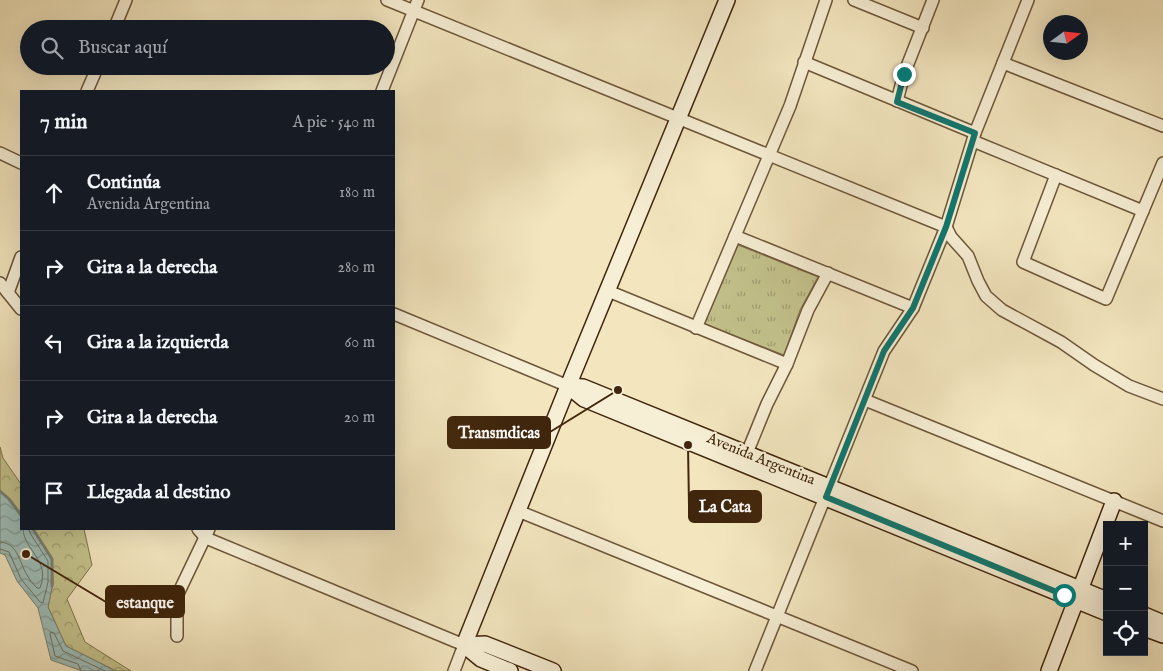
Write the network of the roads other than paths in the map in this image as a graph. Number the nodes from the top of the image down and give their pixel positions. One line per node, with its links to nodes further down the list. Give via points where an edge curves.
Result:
1 (126, 0): 9 (street)
2 (387, 0): 8 (street)
3 (727, 0): 19 (street)
4 (826, 0): 12 (street)
5 (854, 0): 10 (street)
6 (933, 0): 10 (street)
7 (1028, 0): 13 (street)
8 (416, 5): 11 (street); 19 (street)
9 (118, 20)
10 (923, 28): 18 (street, via 904,74)
11 (395, 58)
12 (804, 62): 18 (street); 23 (street, via 790,106)
13 (1003, 63): 20 (street); 21 (street)
14 (94, 75): 16 (street)
15 (388, 75): 17 (street)
16 (87, 90)
17 (382, 90)
18 (897, 102): 21 (street)
19 (678, 119): 23 (street); 33 (street)
20 (1163, 126)
21 (974, 137): 26 (street); 28 (street)
22 (0, 153): 24 (street)
23 (768, 156): 28 (street); 29 (street)
24 (20, 163)
25 (1163, 163): 27 (street)
26 (1056, 176): 27 (street); 27 (street, via 1023,262 1106,299)
27 (1143, 211)
28 (946, 227): 36 (street); 41 (street, via 968,256 986,296 1002,310 1061,342 1129,386)
29 (735, 236): 31 (street); 38 (street)
30 (20, 260): 34 (street)
31 (828, 274): 36 (street); 39 (street, via 808,310)
32 (0, 283): 34 (street)
33 (608, 291): 38 (street); 40 (street)
34 (8, 293): 35 (street)
35 (20, 308)
36 (913, 308): 42 (street, via 884,351)
37 (395, 314): 40 (street)
38 (696, 328): 39 (street)
39 (787, 364): 43 (street)
40 (568, 386): 43 (street, Avenida Argentina, via 583,387); 44 (street, Avenida Argentina, via 584,399); 46 (street)
41 (1163, 399)
42 (865, 400): 44 (street); 45 (street)
43 (747, 453): 44 (street, Avenida Argentina)
44 (828, 492): 49 (street, Avenida Argentina); 52 (street)
45 (1114, 501): 47 (street); 49 (street)
46 (518, 511): 52 (street); 58 (street)
47 (1163, 521)
48 (204, 532): 57 (street, via 177,596); 58 (street)
49 (1078, 595): 50 (street, Avenida Argentina); 51 (street, Avenida Argentina); 64 (street)
50 (1103, 599)
51 (1105, 611)
52 (778, 617): 62 (street); 63 (street)
53 (1148, 617): 54 (street)
54 (1163, 623)
55 (1148, 629): 56 (street)
56 (1163, 635)
57 (177, 636)
58 (464, 645): 59 (street); 60 (street, via 481,659); 61 (street, via 485,644)
59 (454, 671)
60 (510, 671)
61 (553, 671)
62 (755, 671)
63 (912, 671)
64 (1049, 671)

